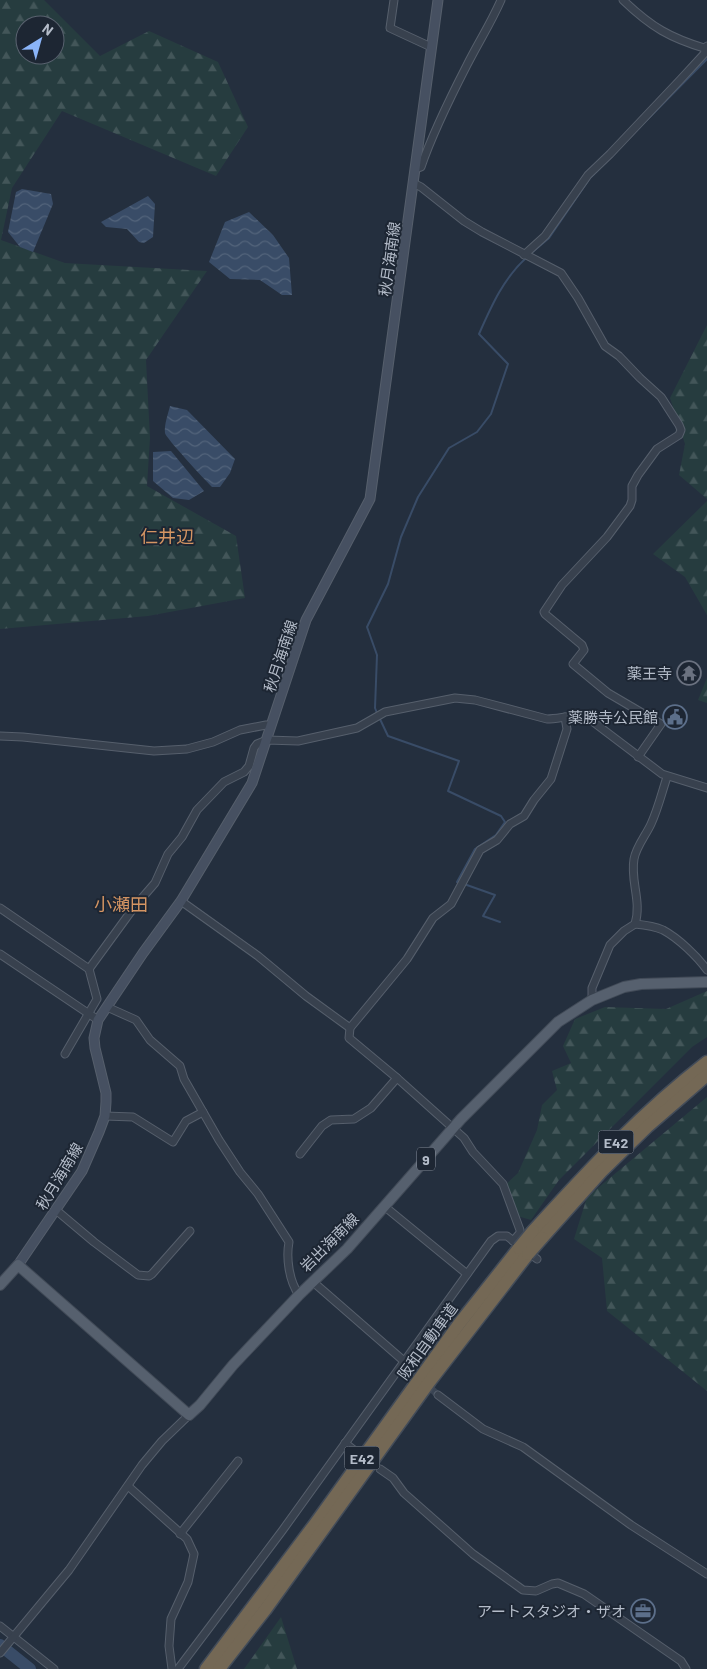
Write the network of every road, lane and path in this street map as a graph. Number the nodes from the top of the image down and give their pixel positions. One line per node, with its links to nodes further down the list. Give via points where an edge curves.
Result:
1 (394, 0): 5 (street, via 390,28)
2 (438, 0): 5 (main road, 秋月海南線)
3 (501, 0): 7 (street, via 421,167)
4 (623, 0): 6 (street, via 658,29 683,42)
5 (431, 47): 7 (main road, 秋月海南線)
6 (707, 48): 9 (street, via 588,175 545,236)
7 (415, 169): 8 (main road, 秋月海南線)
8 (413, 183): 9 (street, via 470,225); 11 (main road, 秋月海南線, via 370,499 306,620)
9 (524, 255): 14 (street, via 566,278 605,346 661,397 681,430 679,435 657,449 632,486 630,506 607,537 562,585 544,612 582,645 584,650 573,664 608,693 661,724)
10 (565, 717): 13 (street, via 547,719 475,700 455,698 385,712 357,728 298,741); 14 (street, via 580,715 588,718); 28 (street, via 567,729 551,779 524,816 480,850 450,904 433,918 407,959)
11 (271, 725): 12 (street, via 240,730 187,749 154,752); 13 (main road, 秋月海南線)
12 (0, 736)
13 (266, 740): 17 (main road, 秋月海南線, via 252,783); 21 (street, via 254,748 244,772 224,782 197,810 168,854 156,883)
14 (638, 757): 15 (street)
15 (667, 777): 16 (street); 19 (street, via 651,824 634,856 638,901)
16 (707, 788)
17 (182, 901): 25 (main road, 秋月海南線); 28 (street)
18 (0, 908): 21 (street)
19 (635, 924): 22 (street, via 664,931 690,950); 24 (street, via 610,945 592,988)
20 (0, 954): 26 (street)
21 (89, 969): 26 (street, via 97,998)
22 (707, 970)
23 (707, 982): 24 (main road, 岩出海南線 / 9, via 641,984)
24 (592, 1000): 35 (main road, 岩出海南線 / 9, via 558,1022)
25 (107, 1007): 27 (main road, 秋月海南線); 33 (street, via 136,1020 150,1040 180,1066 184,1080)
26 (88, 1014): 27 (street); 29 (street)
27 (98, 1020): 34 (main road, 秋月海南線, via 94,1038 106,1092)
28 (350, 1028): 32 (street, via 349,1038)
29 (65, 1054)
30 (707, 1062): 40 (highway, 阪和自動車道 / E42, via 635,1123 601,1157)
31 (707, 1075): 40 (highway, 阪和自動車道 / E42, via 648,1126)
32 (397, 1078): 35 (street); 36 (street, via 371,1108 354,1119 331,1120 322,1126)
33 (203, 1112): 34 (street, via 186,1121 173,1142 133,1117); 46 (street, via 289,1242 288,1262)
34 (105, 1116): 38 (main road, 秋月海南線, via 82,1171)
35 (453, 1128): 37 (main road, 岩出海南線 / 9); 41 (street, via 503,1184)
36 (300, 1154)
37 (384, 1206): 43 (street); 44 (main road, 岩出海南線 / 9, via 347,1249)
38 (56, 1210): 39 (street, via 138,1275 152,1274); 42 (main road, 秋月海南線)
39 (190, 1231)
40 (537, 1235): 41 (highway, 阪和自動車道 / E42, bridge)
41 (524, 1250): 43 (street, via 507,1236 498,1236); 63 (highway, 阪和自動車道 / E42, via 459,1324); 64 (highway, 阪和自動車道 / E42)
42 (18, 1265): 45 (main road); 49 (main road)
43 (467, 1274): 47 (street)
44 (312, 1281): 46 (main road, 岩出海南線 / 9); 47 (street)
45 (0, 1285)
46 (299, 1295): 49 (main road, 岩出海南線 / 9)
47 (407, 1365): 50 (street, via 400,1366)
48 (438, 1395): 56 (street, via 483,1429 523,1446 631,1525)
49 (188, 1415): 54 (street, via 162,1441)
50 (345, 1443): 51 (street); 62 (street)
51 (354, 1450)
52 (238, 1461): 55 (street)
53 (380, 1469): 65 (street, via 473,1554 523,1590 536,1591 558,1583 584,1594 681,1661)
54 (128, 1486): 55 (street); 58 (street, via 69,1570)
55 (180, 1534): 61 (street, via 187,1539 194,1554 188,1582 171,1619 169,1646)
56 (707, 1574)
57 (0, 1626): 58 (street)
58 (13, 1636): 59 (street); 60 (street)
59 (0, 1652)
60 (54, 1669)
61 (172, 1669)
62 (178, 1669)
63 (206, 1669)
64 (219, 1669)
65 (686, 1669)

